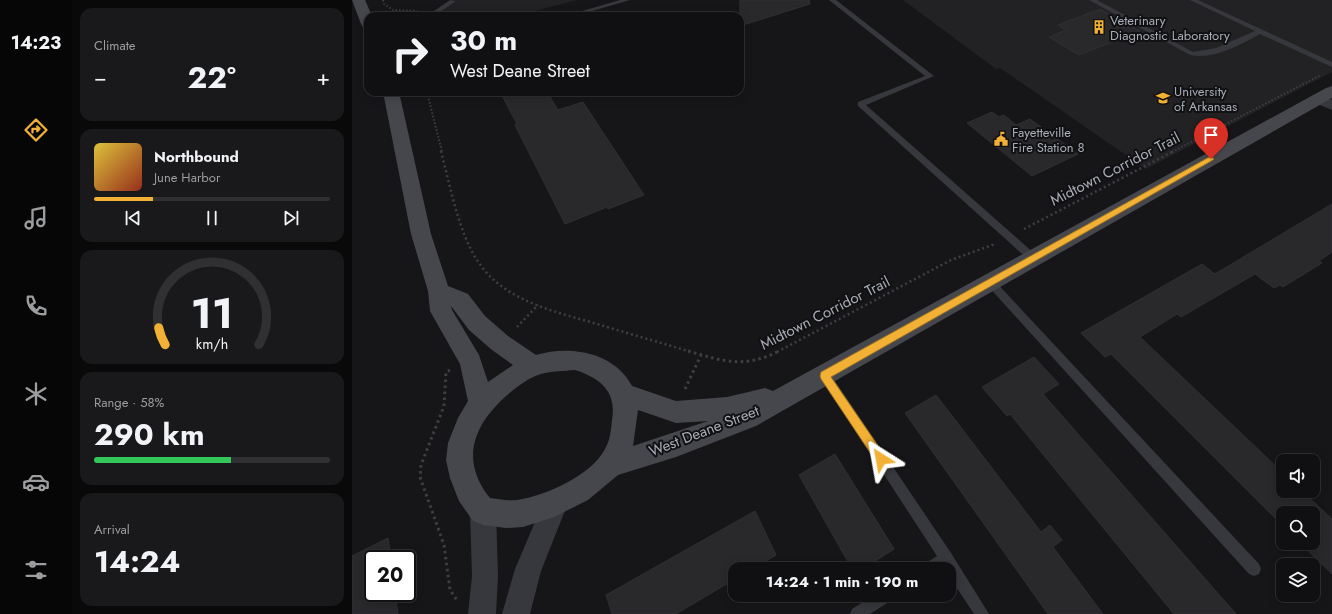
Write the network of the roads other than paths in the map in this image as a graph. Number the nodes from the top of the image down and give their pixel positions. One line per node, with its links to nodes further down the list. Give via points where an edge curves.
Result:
1 (358, 0): 9 (street)
2 (453, 0): 7 (lane)
3 (627, 0): 8 (lane)
4 (832, 0): 14 (lane, via 930,76 861,104)
5 (1092, 0): 10 (lane, via 1192,54 1207,54)
6 (1193, 0): 10 (lane)
7 (436, 12)
8 (583, 12)
9 (364, 14)
10 (1260, 31): 11 (lane)
11 (1332, 65)
12 (392, 96): 16 (street, via 421,234)
13 (1328, 99): 14 (street, West Deane Street)
14 (1033, 258): 15 (street, West Deane Street)
15 (990, 282): 18 (street, West Deane Street); 27 (lane)
16 (439, 291): 17 (street, via 460,300 477,323); 21 (street, via 441,311 471,362)
17 (533, 366): 20 (street, via 574,360 596,366 613,377); 21 (street, via 502,384)
18 (825, 376): 19 (street, West Deane Street); 25 (lane)
19 (795, 392): 20 (street, West Deane Street, via 727,408 676,412); 22 (street, West Deane Street, via 747,418 676,445)
20 (624, 394): 22 (street, via 627,415 622,440)
21 (481, 403): 24 (street, via 466,426 459,452 462,476 472,497)
22 (610, 465): 23 (street, via 585,487)
23 (556, 503): 24 (street, via 515,514); 30 (street, via 528,569)
24 (483, 511): 29 (street, via 485,576)
25 (946, 558): 26 (lane); 32 (lane)
26 (940, 562)
27 (1254, 569)
28 (876, 602): 31 (lane)
29 (482, 614)
30 (516, 614)
31 (856, 614)
32 (982, 614)

